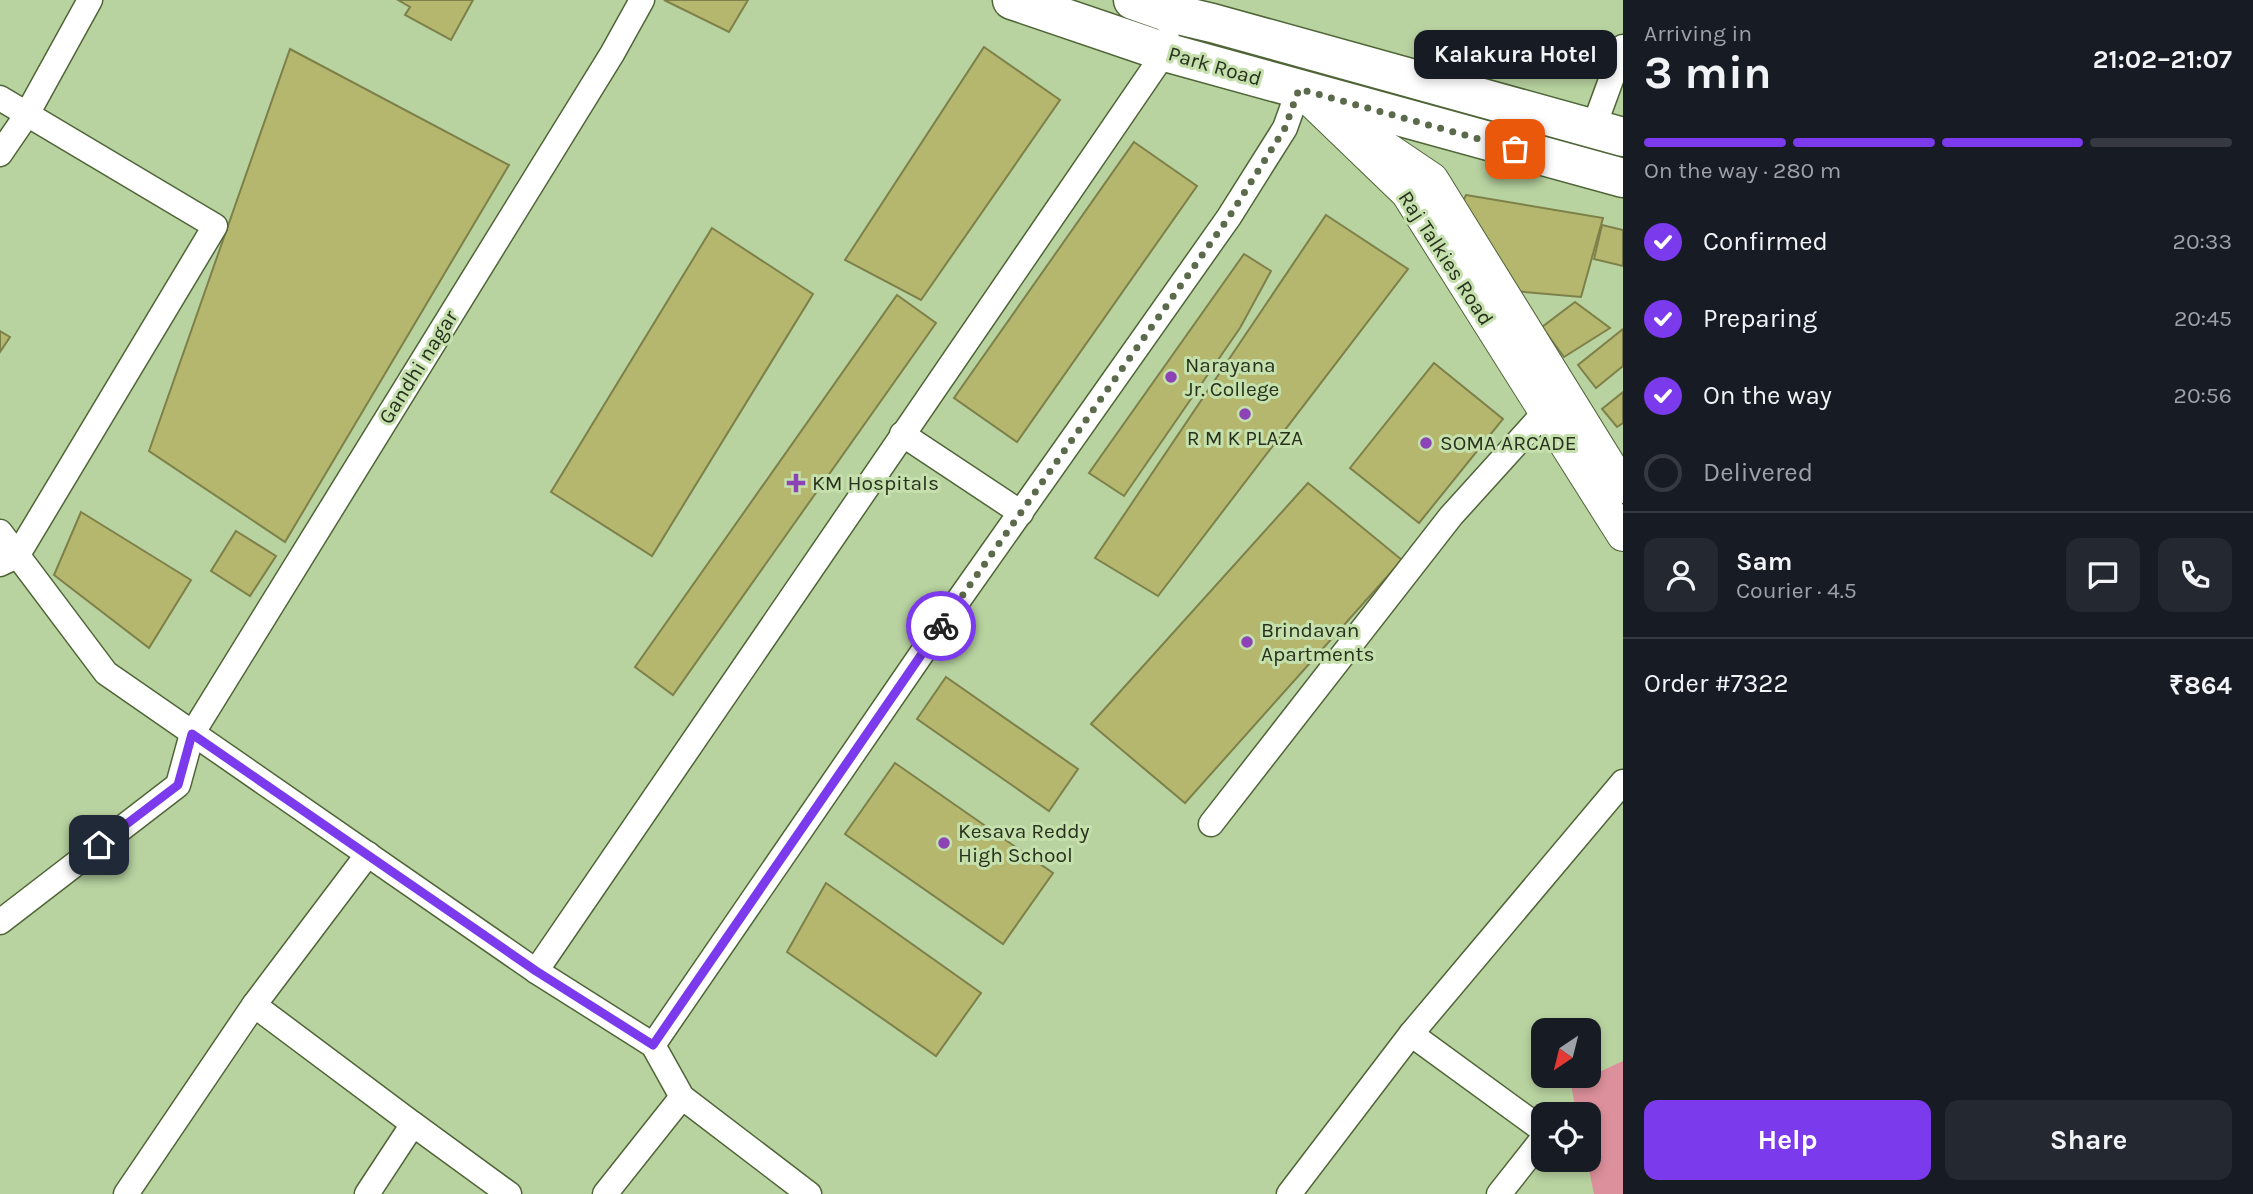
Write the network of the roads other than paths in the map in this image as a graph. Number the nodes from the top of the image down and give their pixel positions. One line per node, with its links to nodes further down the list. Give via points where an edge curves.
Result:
1 (90, 0): 10 (street)
2 (642, 0): 21 (street, Gandhi nagar)
3 (1012, 0): 7 (main road, Park Road)
4 (1133, 0): 5 (main road, Park Road)
5 (1170, 13): 7 (street); 11 (main road, Park Road)
6 (1623, 47): 11 (street)
7 (1165, 52): 8 (main road, Park Road); 15 (street)
8 (1299, 89): 13 (main road, Park Road); 14 (street, Raj Talkies Road, via 1407,193); 16 (street, Raj Talkies Road, via 1432,179); 17 (street, via 1285,128 1229,217)
9 (0, 98): 10 (street)
10 (26, 116): 12 (street); 20 (street, via 215,226)
11 (1612, 133)
12 (0, 153)
13 (1623, 178)
14 (1545, 412): 19 (street, Raj Talkies Road); 23 (street, via 1451,516)
15 (902, 434): 17 (street); 26 (street)
16 (1623, 487)
17 (1021, 513): 29 (street)
18 (0, 532): 20 (street)
19 (1623, 535)
20 (8, 560): 21 (street, via 106,673)
21 (192, 734): 24 (street); 25 (street, Gandhi nagar, via 178,785)
22 (1623, 782): 28 (street)
23 (1211, 824)
24 (368, 854): 26 (street); 27 (street)
25 (0, 922)
26 (536, 971): 29 (street)
27 (254, 1005): 32 (street); 34 (street)
28 (1411, 1034): 31 (street); 39 (street)
29 (653, 1045): 30 (street)
30 (682, 1097): 37 (street); 38 (street)
31 (1531, 1122)
32 (413, 1124): 35 (street); 36 (street)
33 (1531, 1153): 40 (street)
34 (125, 1194)
35 (367, 1194)
36 (509, 1194)
37 (605, 1194)
38 (809, 1194)
39 (1289, 1194)
40 (1499, 1194)

